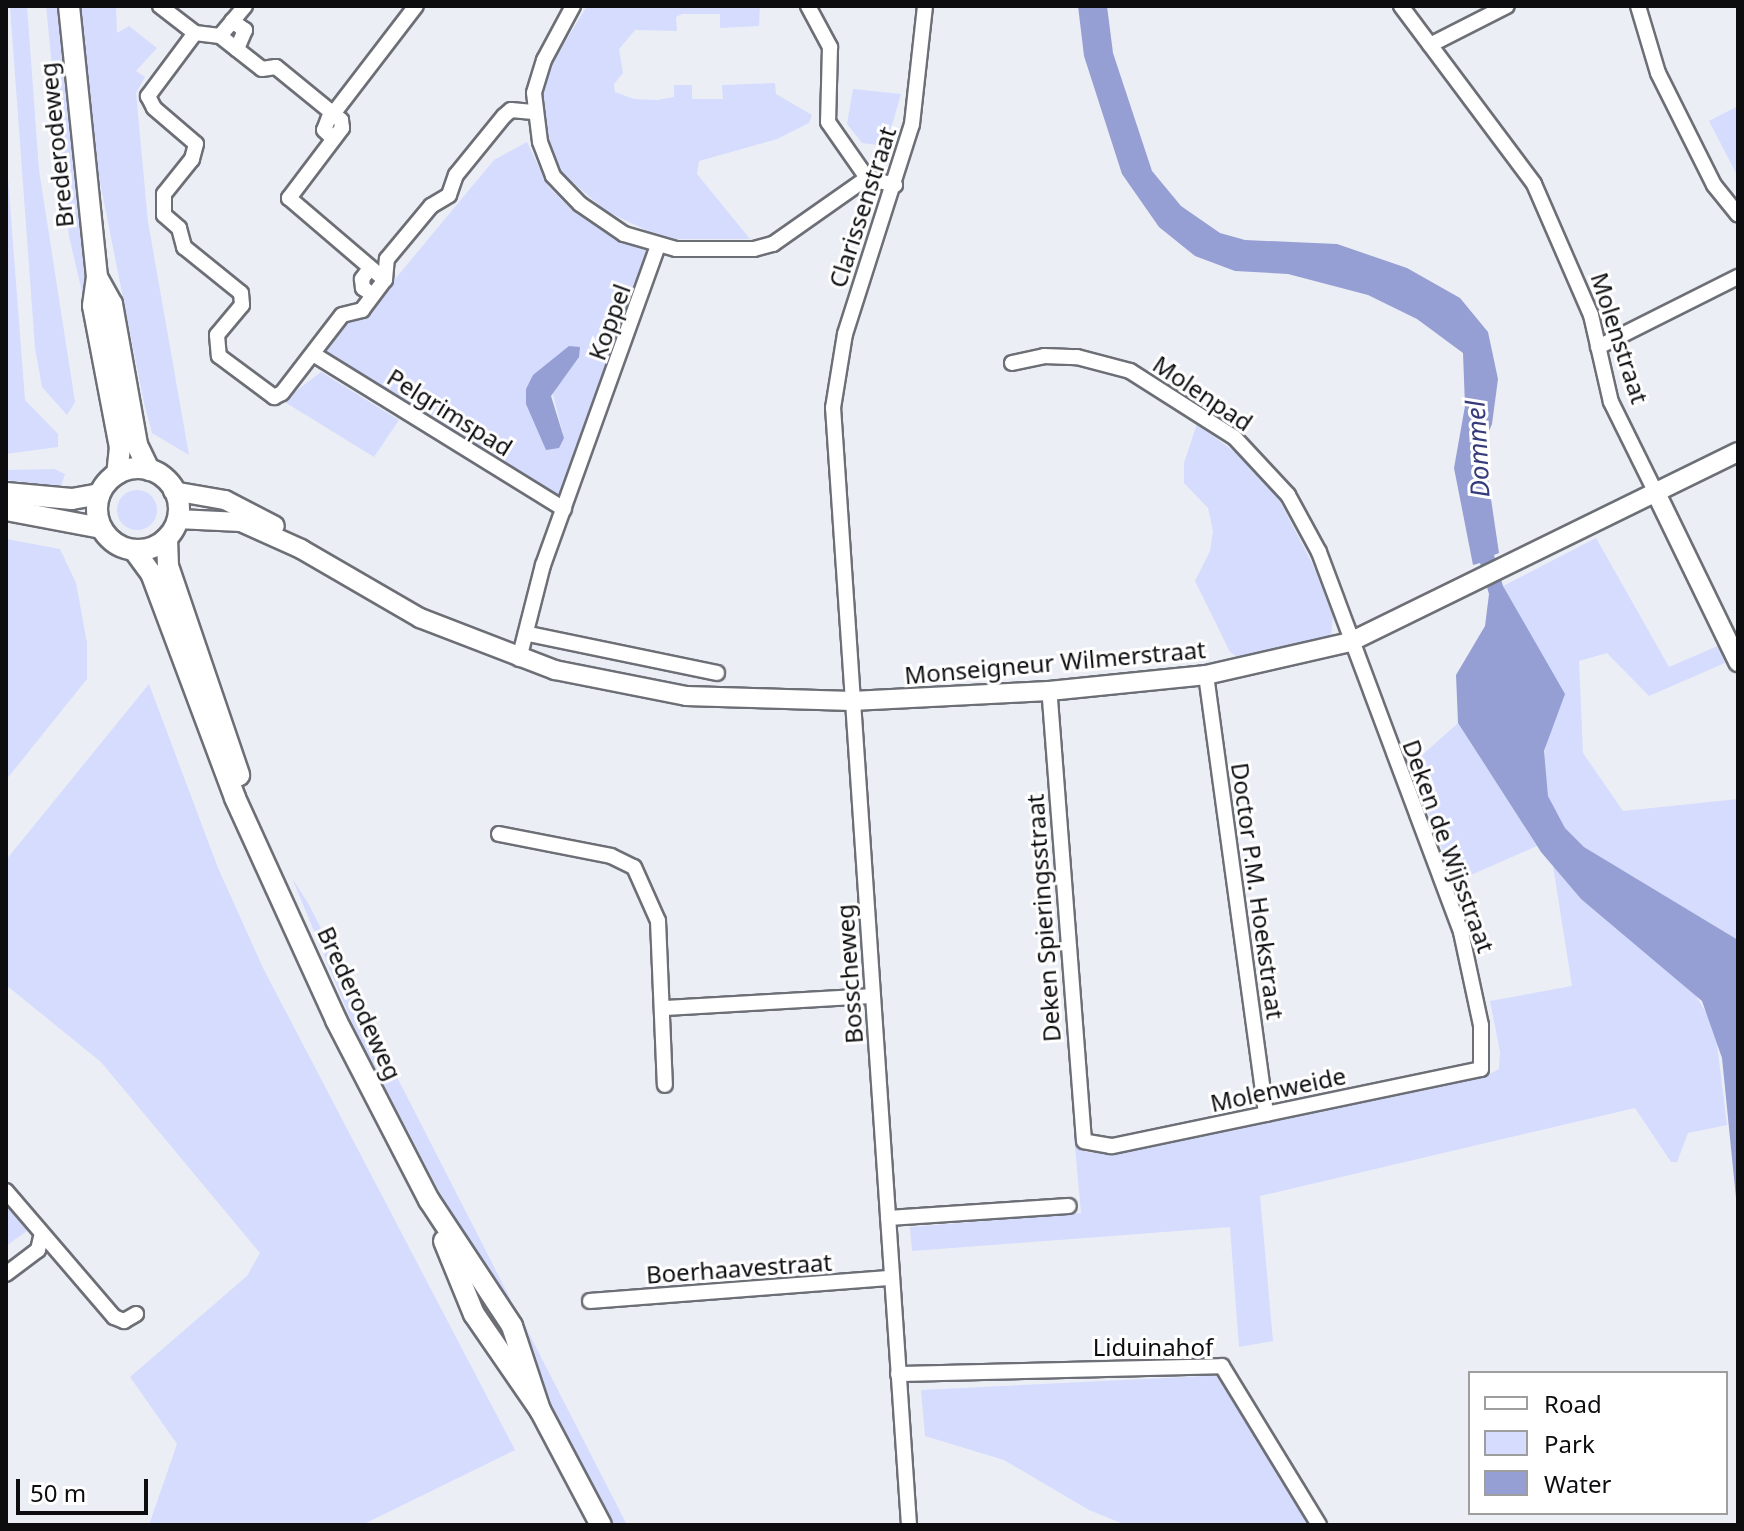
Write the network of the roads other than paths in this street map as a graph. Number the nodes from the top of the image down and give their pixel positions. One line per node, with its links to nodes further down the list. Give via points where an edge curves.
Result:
1 (69, 6): 23 (main road, Brederodeweg)
2 (160, 6): 12 (street)
3 (245, 6): 11 (street)
4 (416, 6): 17 (street)
5 (573, 6): 16 (street, via 544,60)
6 (808, 6): 18 (street, via 830,47 828,122)
7 (925, 6): 19 (street, Clarissenstraat, via 921,76)
8 (1401, 6): 14 (street, Molenstraat)
9 (1507, 6): 14 (street)
10 (1638, 6): 20 (street, via 1658,73 1714,185)
11 (232, 21): 13 (street); 15 (street, via 245,30)
12 (195, 33): 13 (street); 28 (street, via 148,96 154,108 196,144 192,159 164,194 164,215 179,228 184,247 241,293 242,305 217,335 219,356 274,397)
13 (220, 36): 15 (street)
14 (1430, 45): 27 (street, Molenstraat, via 1534,184 1591,315)
15 (237, 49): 17 (street, via 262,69 276,67)
16 (533, 112): 21 (street, via 553,176 580,204 624,234); 25 (street, via 511,110 504,116 456,175 449,195 431,206 387,259)
17 (332, 113): 22 (street, via 342,128 289,198)
18 (867, 178): 19 (street); 21 (street, via 773,244 735,251)
19 (895, 185): 30 (street, Clarissenstraat, via 845,334)
20 (1738, 215)
21 (658, 246): 38 (street, Koppel)
22 (370, 268): 25 (street); 26 (street, via 362,279 363,288)
23 (97, 277): 32 (main road, Brederodeweg, via 112,304 137,445); 33 (main road, Brederodeweg, via 93,306 120,447)
24 (1738, 277): 27 (street)
25 (385, 280): 26 (street)
26 (373, 295): 28 (street, via 362,310 342,315)
27 (1598, 347): 37 (street, Molenstraat, via 1611,402)
28 (313, 354): 38 (street, Pelgrimspad)
29 (1012, 363): 46 (street, Molenpad, via 1044,356 1077,357 1130,371 1235,438 1271,472 1304,519)
30 (833, 421): 52 (street, Bosscheweg)
31 (1738, 452): 37 (street, Monseigneur Wilmerstraat)
32 (149, 470): 33 (main road); 34 (main road)
33 (117, 474): 36 (main road)
34 (173, 491): 40 (main road); 43 (street, via 235,504 288,534)
35 (6, 493): 36 (main road, via 72,499)
36 (100, 494): 41 (main road)
37 (1657, 495): 46 (street, Monseigneur Wilmerstraat); 48 (street, Molenstraat)
38 (564, 509): 45 (street, Koppel, via 543,565)
39 (6, 510): 41 (main road)
40 (177, 519): 42 (main road); 43 (street, via 241,522)
41 (101, 528): 44 (main road, via 111,541)
42 (167, 538): 44 (main road); 53 (main road, Brederodeweg, via 168,566 247,797)
43 (301, 549): 47 (street, Monseigneur Wilmerstraat, via 420,618)
44 (134, 550): 53 (main road, Brederodeweg, via 151,573 235,798)
45 (529, 634): 47 (street, Koppel); 49 (street)
46 (1350, 642): 50 (street, Monseigneur Wilmerstraat); 57 (street, Deken de Wijsstraat, via 1461,932 1481,1025)
47 (519, 659): 52 (street, Monseigneur Wilmerstraat, via 599,682 686,696)
48 (1738, 662)
49 (717, 673)
50 (1206, 675): 51 (street, Monseigneur Wilmerstraat); 59 (street, Doctor P.M. Hoekstraat)
51 (1049, 691): 52 (street, Monseigneur Wilmerstraat); 60 (street, Deken Spieringsstraat)
52 (852, 701): 55 (street, Bosscheweg)
53 (251, 825): 70 (main road, Brederodeweg, via 336,1020 429,1200 464,1295 540,1410)
54 (499, 834): 56 (street, via 611,856 634,867 658,921)
55 (872, 996): 56 (street); 63 (street, Bosscheweg)
56 (664, 1008): 58 (street)
57 (1481, 1069): 59 (street, Molenweide)
58 (665, 1085)
59 (1266, 1114): 60 (street, Molenweide, via 1111,1146)
60 (1084, 1141)
61 (6, 1191): 64 (street)
62 (1069, 1206): 63 (street)
63 (888, 1218): 66 (street, Bosscheweg)
64 (41, 1237): 65 (street, via 38,1250); 68 (street, via 114,1317 124,1321)
65 (6, 1274)
66 (891, 1278): 67 (street, Boerhaavestraat); 69 (street, Bosscheweg)
67 (590, 1301)
68 (136, 1314)
69 (898, 1374): 71 (street, Bosscheweg); 72 (street, Liduinahof, via 1222,1366)
70 (601, 1525)
71 (909, 1525)
72 (1319, 1525)

